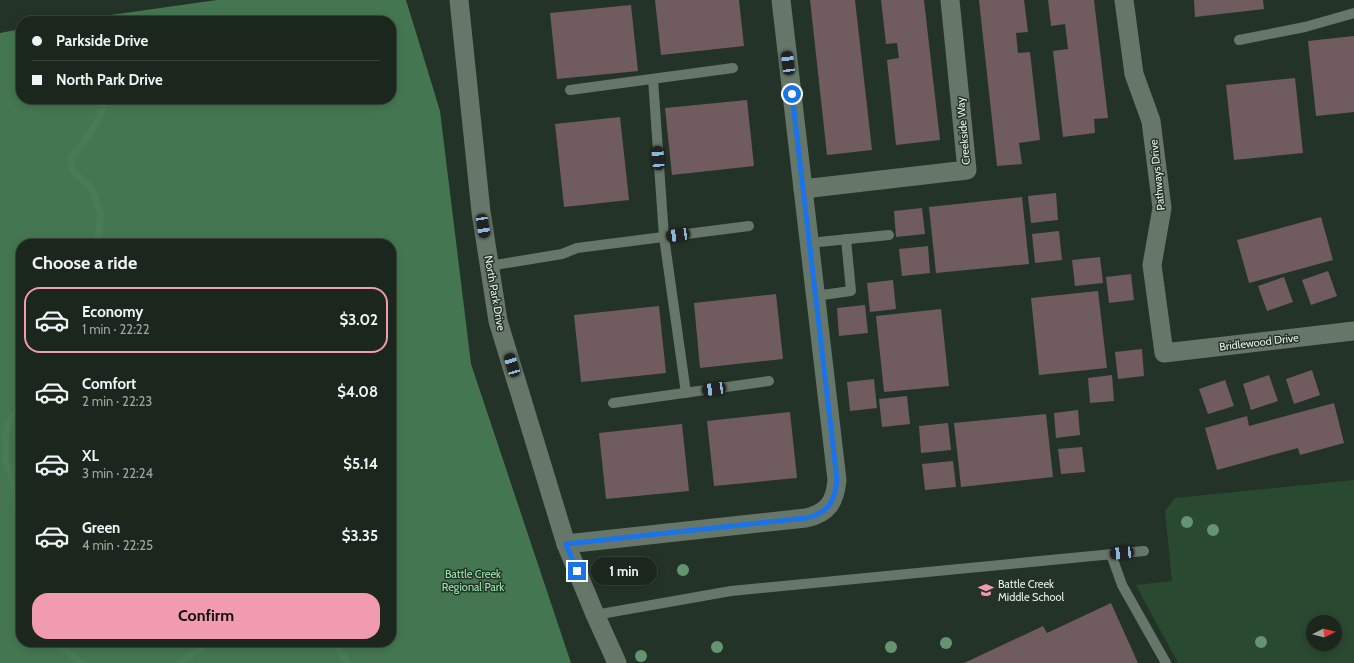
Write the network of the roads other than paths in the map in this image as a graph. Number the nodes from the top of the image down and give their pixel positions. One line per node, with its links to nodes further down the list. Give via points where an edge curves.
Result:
1 (459, 0): 16 (street, North Park Drive)
2 (781, 0): 10 (street)
3 (950, 0): 10 (street, Creekside Way, via 967,170)
4 (1124, 0): 19 (street, Pathways Drive, via 1134,74 1151,121 1162,208 1152,265)
5 (1354, 13): 6 (lane, via 1304,27)
6 (1239, 40)
7 (733, 68): 8 (lane)
8 (652, 79): 9 (lane); 13 (lane)
9 (570, 90)
10 (803, 189): 15 (street)
11 (749, 226): 13 (lane)
12 (889, 235): 14 (lane)
13 (664, 237): 16 (lane, via 577,248 562,254); 21 (lane)
14 (846, 239): 15 (lane); 17 (lane, via 851,291)
15 (809, 242): 17 (street)
16 (489, 266): 23 (street, North Park Drive, via 498,321)
17 (815, 296): 23 (street, via 837,480 836,492 829,506 818,515 806,518)
18 (1354, 331): 19 (street, Bridlewood Drive)
19 (1164, 353)
20 (770, 381): 21 (lane)
21 (686, 393): 22 (lane)
22 (613, 403)
23 (566, 544): 26 (street, North Park Drive)
24 (1144, 551): 25 (lane)
25 (1111, 554): 26 (lane, via 731,591); 28 (lane, via 1122,585)
26 (595, 615): 27 (street, North Park Drive)
27 (617, 663)
28 (1166, 663)

